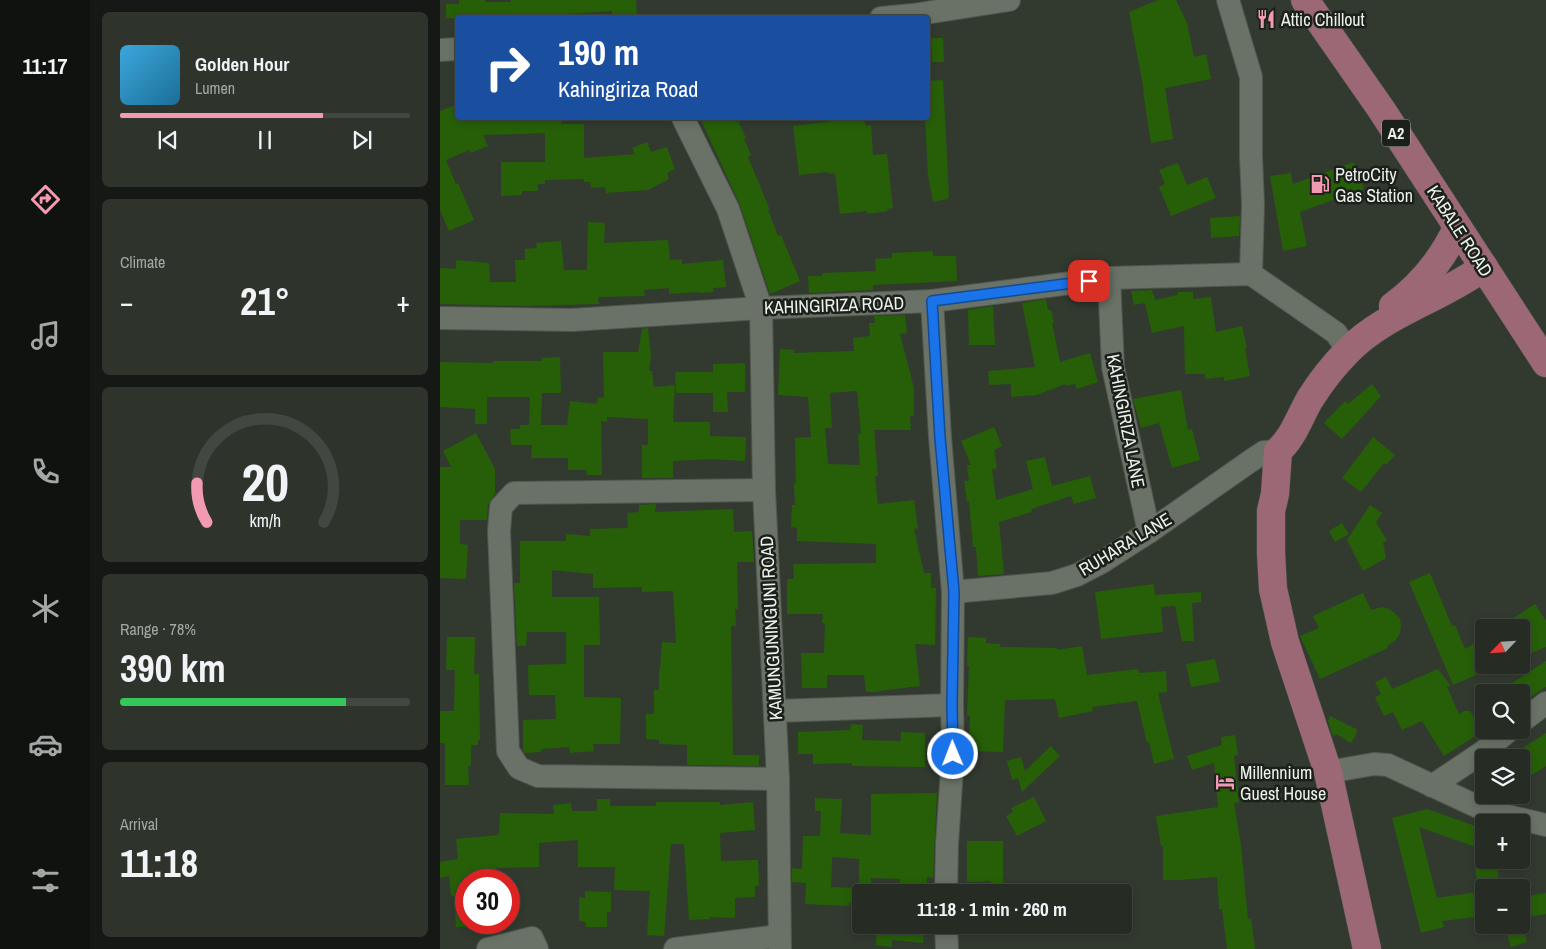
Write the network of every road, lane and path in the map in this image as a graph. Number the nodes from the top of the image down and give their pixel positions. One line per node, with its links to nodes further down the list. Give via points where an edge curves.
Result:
1 (1009, 0): 4 (street)
2 (1228, 0): 10 (street, via 1250,76)
3 (1305, 0): 8 (main road, KABALE ROAD / A2, via 1381,109)
4 (913, 15)
5 (455, 48): 6 (street)
6 (440, 50)
7 (684, 120): 14 (street, KAMUNGUNINGUNI ROAD, via 728,209)
8 (1457, 228): 9 (main road, KABALE ROAD / A2); 17 (main road, via 1446,250 1423,281)
9 (1484, 267): 12 (main road); 15 (main road, KABALE ROAD / A2)
10 (1251, 274): 11 (street, KAHINGIRIZA ROAD); 17 (street, via 1336,333)
11 (1109, 278): 13 (street, KAHINGIRIZA ROAD); 21 (street, KAHINGIRIZA LANE, via 1113,367)
12 (1430, 299): 15 (main road, via 1474,294); 17 (main road)
13 (932, 301): 14 (street, KAHINGIRIZA ROAD); 22 (street)
14 (761, 308): 16 (street, KAHINGIRIZA ROAD, via 572,320); 20 (street, KAMUNGUNINGUNI ROAD)
15 (1510, 309): 18 (main road, KABALE ROAD / A2)
16 (440, 318)
17 (1346, 348): 19 (main road, via 1325,361 1308,384 1280,430)
18 (1546, 363)
19 (1271, 452): 21 (street, RUHARA LANE); 28 (main road, via 1258,528 1266,603 1275,637 1308,714)
20 (764, 490): 25 (street, KAMUNGUNINGUNI ROAD); 29 (street, via 514,493 501,507 499,531 508,751 519,768 538,776)
21 (1149, 532): 22 (street, RUHARA LANE, via 1102,562 1052,583)
22 (954, 592): 24 (street)
23 (1546, 703): 26 (street)
24 (952, 704): 25 (street); 32 (street, via 953,754)
25 (776, 711): 29 (street, KAMUNGUNINGUNI ROAD)
26 (1530, 715)
27 (1499, 739): 30 (street)
28 (1328, 772): 30 (street, via 1374,764 1388,765); 39 (main road)
29 (778, 779): 34 (street, KAMUNGUNINGUNI ROAD)
30 (1432, 786): 31 (street, via 1487,811)
31 (1546, 825)
32 (946, 884)
33 (947, 934): 38 (street)
34 (780, 942): 37 (street)
35 (488, 949): 36 (street, via 532,938)
36 (537, 949)
37 (675, 949)
38 (948, 949)
39 (1368, 949)

